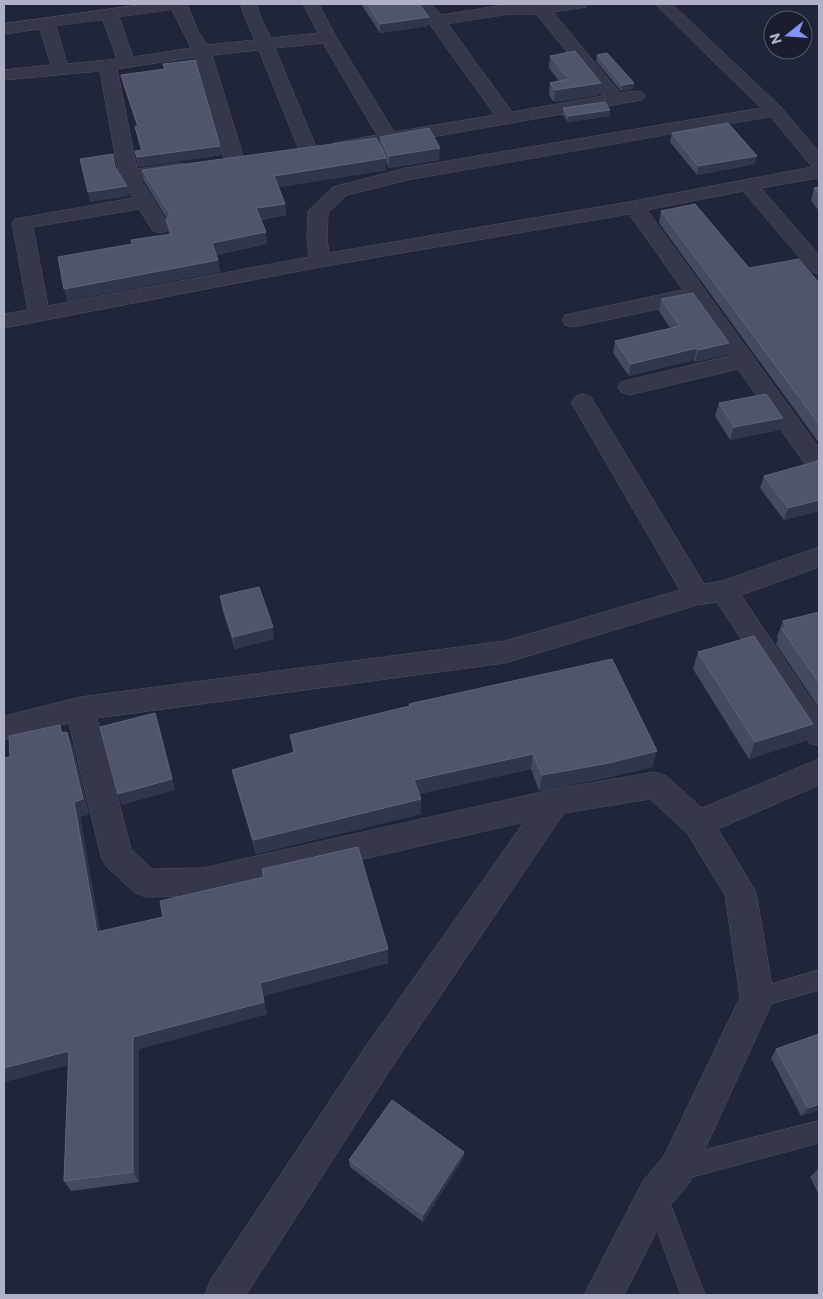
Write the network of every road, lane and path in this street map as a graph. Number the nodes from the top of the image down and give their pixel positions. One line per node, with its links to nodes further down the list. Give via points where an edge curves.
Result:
1 (178, 4): 9 (street); 15 (street)
2 (249, 4): 14 (street)
3 (311, 4): 13 (street)
4 (423, 4): 10 (street)
5 (580, 4): 8 (street)
6 (663, 4): 22 (street)
7 (508, 6): 8 (street); 10 (street)
8 (541, 9): 21 (street)
9 (110, 15): 11 (street); 16 (street)
10 (438, 21): 23 (street)
11 (47, 23): 12 (street); 18 (street)
12 (4, 29)
13 (328, 37): 14 (street); 24 (street)
14 (266, 44): 15 (street); 25 (street)
15 (202, 51): 16 (street); 28 (street)
16 (127, 63): 17 (street)
17 (106, 64): 18 (street); 33 (street)
18 (60, 68): 19 (street)
19 (4, 75)
20 (636, 96): 21 (street)
21 (615, 100): 23 (street)
22 (775, 111): 30 (street); 38 (street, via 406,174 340,191 318,211)
23 (506, 117): 24 (street)
24 (389, 140): 25 (street)
25 (309, 152): 26 (street)
26 (291, 154)
27 (254, 159): 28 (street)
28 (235, 162): 29 (street)
29 (216, 164)
30 (819, 164)
31 (197, 167): 33 (street)
32 (819, 172): 34 (street)
33 (129, 176): 35 (street)
34 (748, 184): 36 (street); 39 (street)
35 (144, 202): 37 (street); 41 (street, via 22,223)
36 (634, 207): 38 (street); 40 (street)
37 (160, 227)
38 (320, 261): 41 (street)
39 (819, 268)
40 (697, 294): 42 (street); 44 (street)
41 (39, 313): 43 (street)
42 (573, 320)
43 (4, 321)
44 (744, 360): 45 (street); 47 (street)
45 (629, 387)
46 (583, 402): 50 (street)
47 (819, 465)
48 (819, 558): 49 (street)
49 (724, 591): 50 (street); 53 (street)
50 (697, 595): 51 (street, via 505,652)
51 (80, 709): 52 (street); 55 (street, via 117,856 146,882 202,882)
52 (4, 728)
53 (819, 734)
54 (819, 772): 56 (street)
55 (556, 802): 56 (street, via 655,785); 61 (street, via 378,1058)
56 (698, 824): 58 (street, via 740,892)
57 (819, 980): 58 (lane)
58 (756, 998): 60 (street)
59 (819, 1132): 60 (lane)
60 (666, 1181): 62 (street); 63 (lane)
61 (224, 1295)
62 (603, 1295)
63 (693, 1295)

